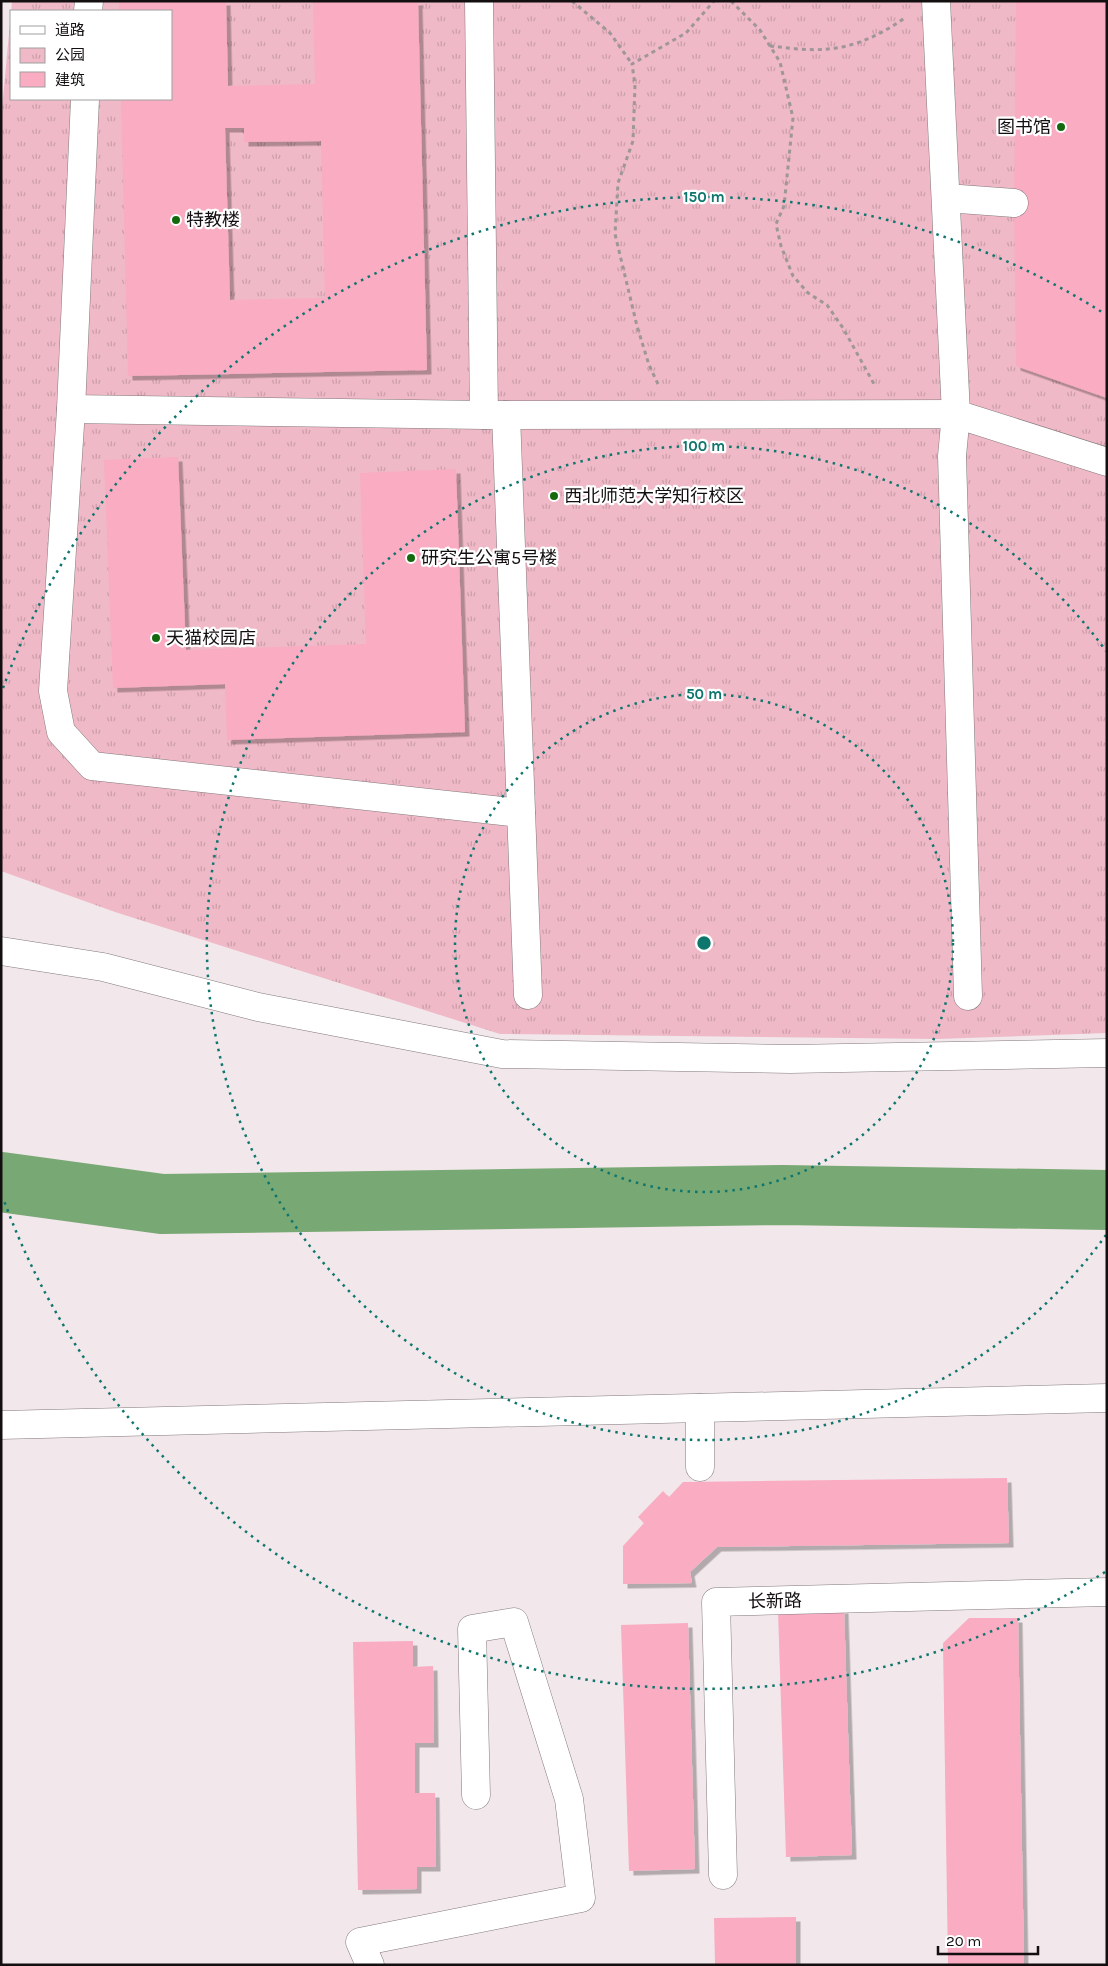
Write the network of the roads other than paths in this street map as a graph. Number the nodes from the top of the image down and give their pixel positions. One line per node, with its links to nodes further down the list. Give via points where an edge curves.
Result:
1 (479, 1): 8 (street)
2 (925, 7): 4 (street)
3 (85, 100): 6 (street)
4 (946, 198): 5 (street); 7 (street)
5 (1014, 203)
6 (71, 409): 8 (street); 10 (street, via 54,691 61,732 92,766)
7 (956, 414): 8 (street); 9 (street); 13 (street, via 952,456)
8 (495, 415): 10 (street)
9 (1107, 462)
10 (521, 814): 12 (street)
11 (1, 950): 14 (street, via 103,968 258,1007 502,1054 790,1059)
12 (528, 995)
13 (968, 996)
14 (1107, 1053)
15 (1107, 1398): 16 (street)
16 (700, 1408): 17 (street); 18 (street)
17 (1, 1425)
18 (700, 1467)
19 (1107, 1592): 21 (street, 长新路, via 716,1602)
20 (476, 1795): 22 (street, via 472,1629 514,1622 569,1799 581,1898 360,1942)
21 (723, 1875)
22 (370, 1965)

